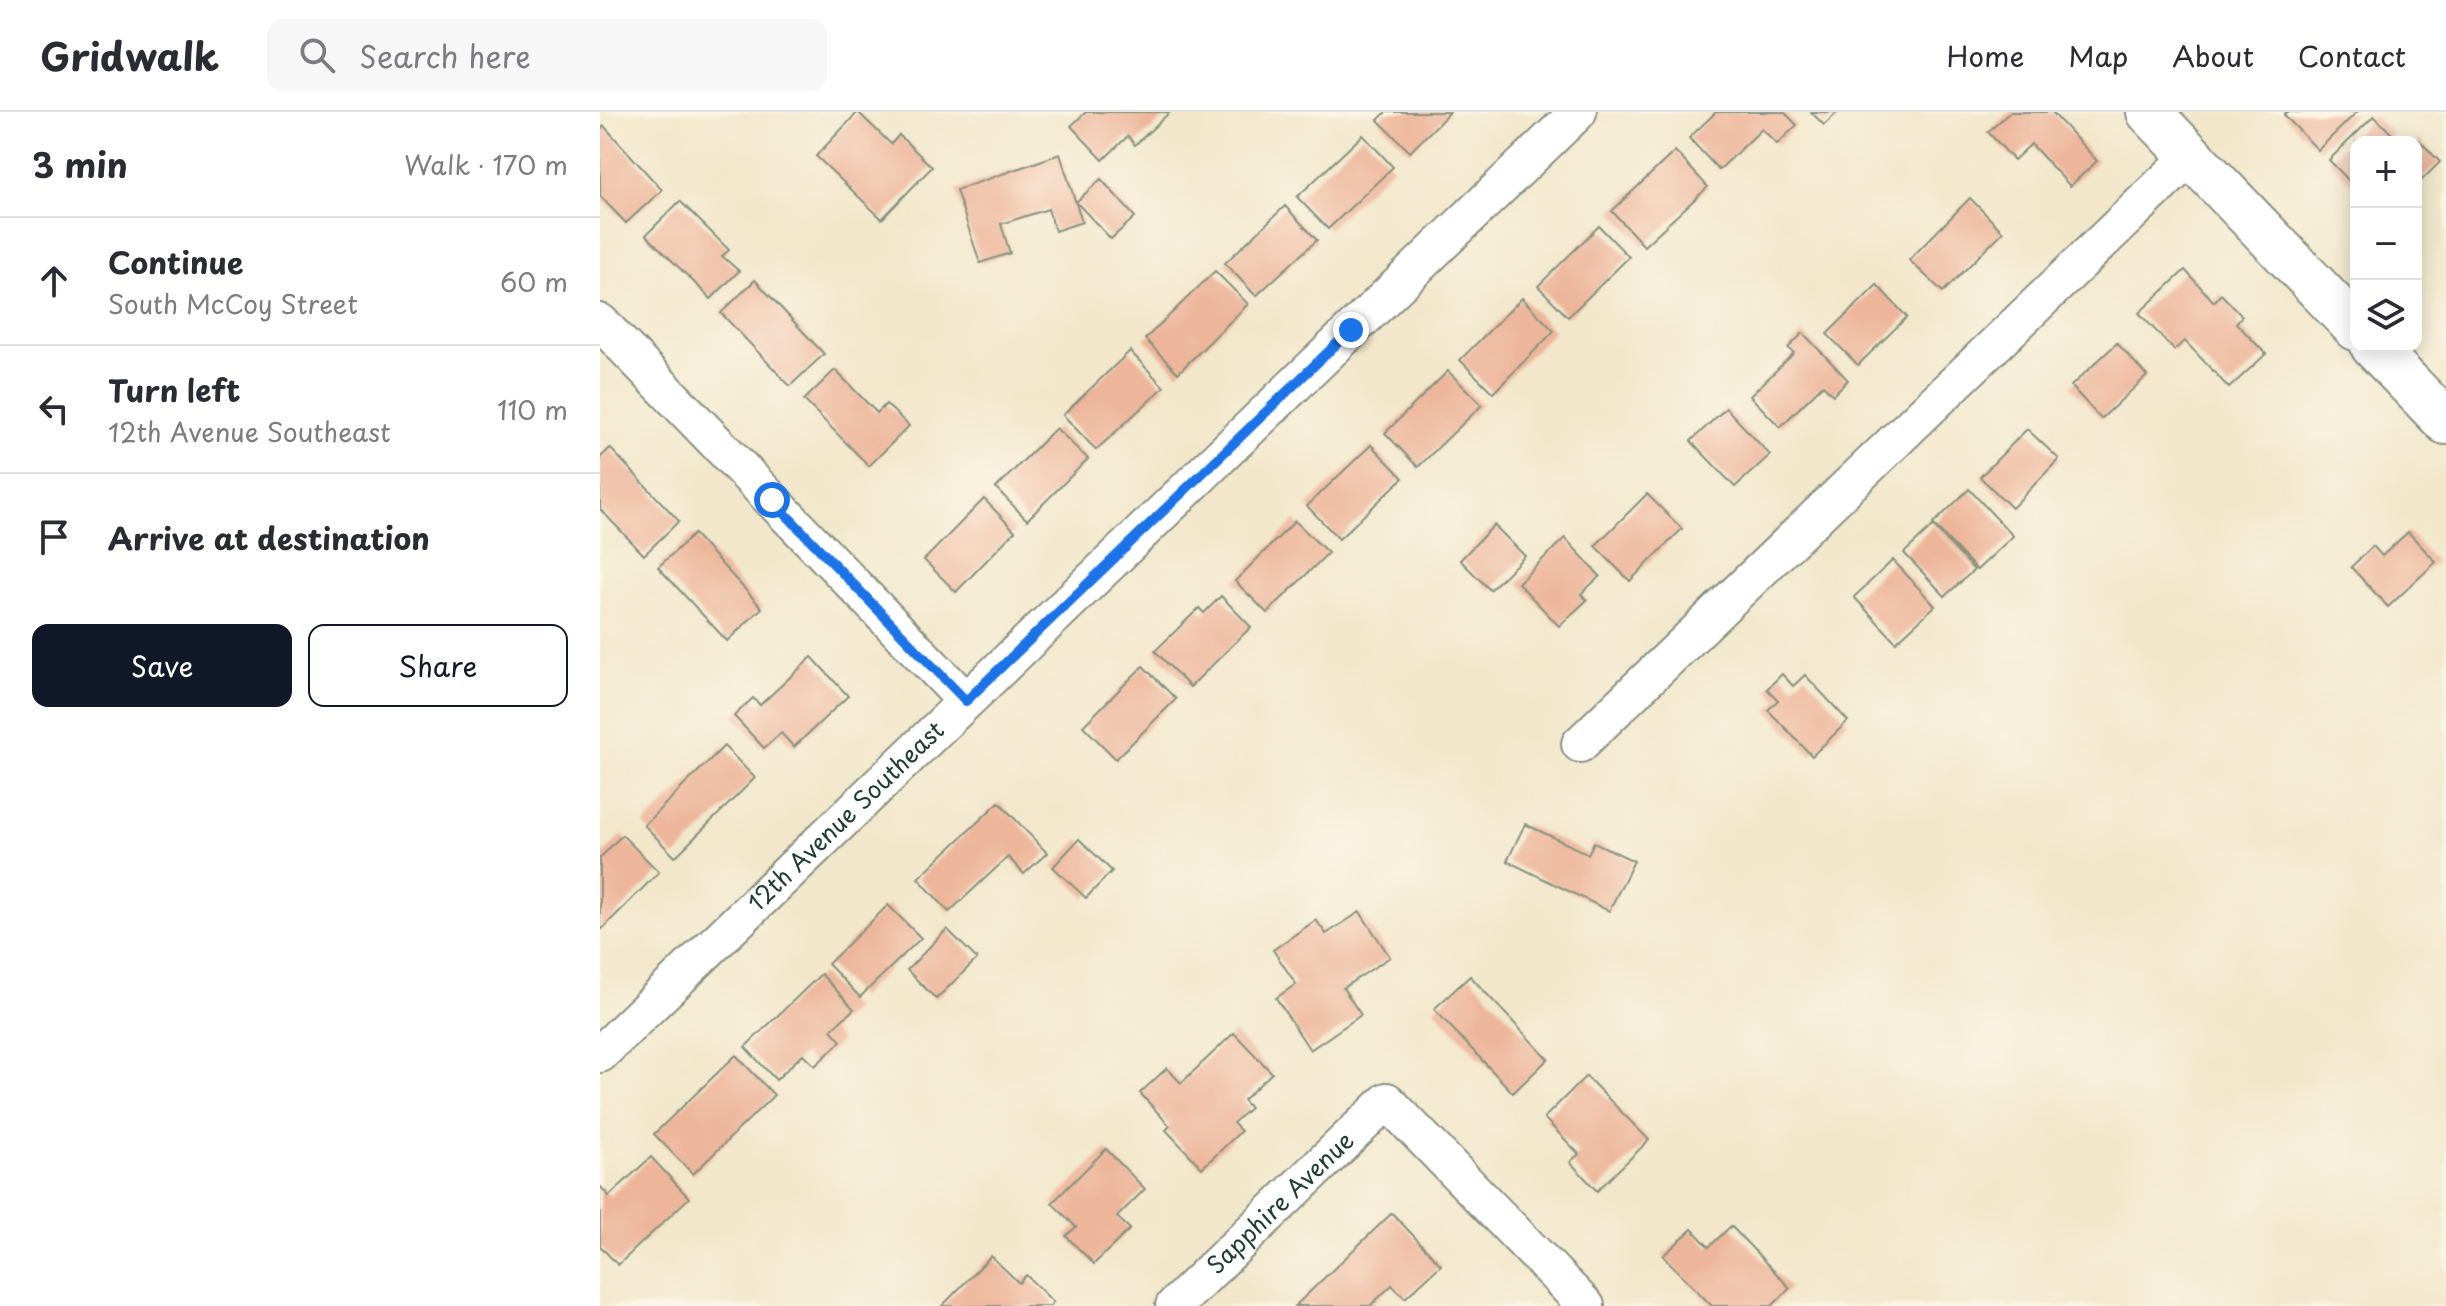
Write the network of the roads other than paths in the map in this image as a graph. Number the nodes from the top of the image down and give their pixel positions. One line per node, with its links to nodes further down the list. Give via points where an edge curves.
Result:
1 (1578, 112): 8 (street, 12th Avenue Southeast)
2 (2149, 112): 3 (street)
3 (2191, 156): 5 (street); 9 (street)
4 (600, 322): 8 (street)
5 (2350, 322)
6 (2379, 352): 7 (street)
7 (2446, 422)
8 (966, 701): 10 (street, 12th Avenue Southeast)
9 (1580, 744)
10 (600, 1054)
11 (1174, 1306): 12 (street, Sapphire Avenue, via 1387,1101)
12 (1586, 1306)

